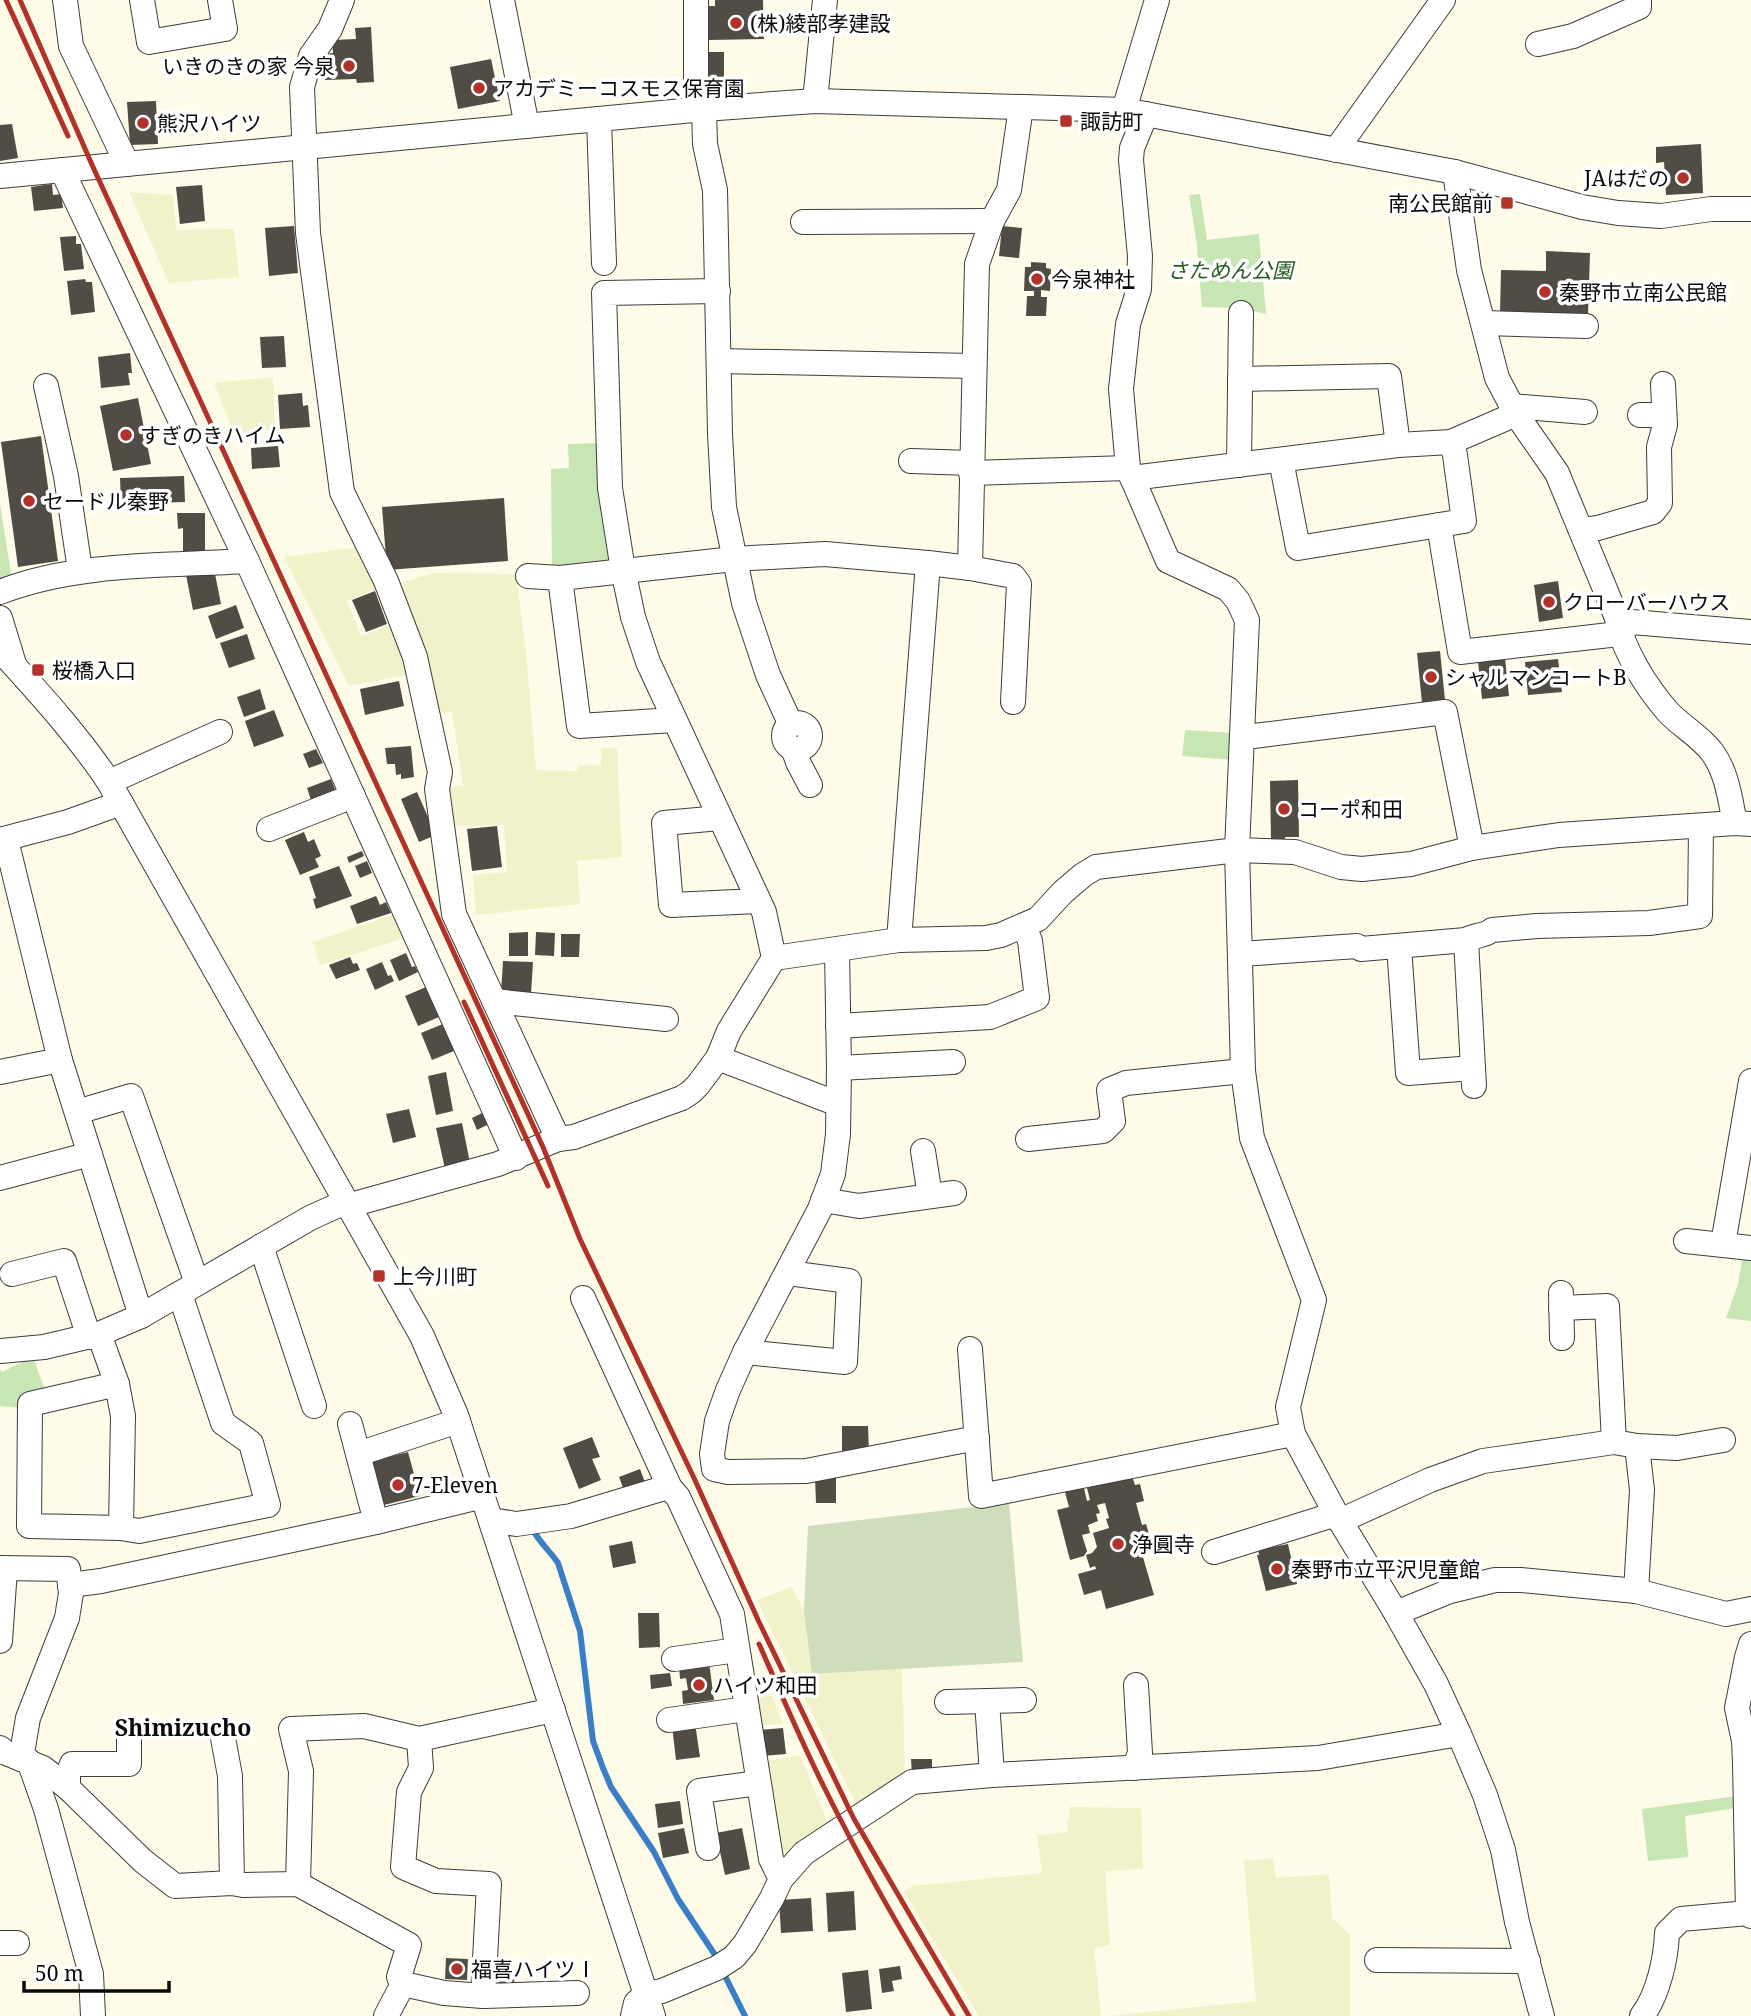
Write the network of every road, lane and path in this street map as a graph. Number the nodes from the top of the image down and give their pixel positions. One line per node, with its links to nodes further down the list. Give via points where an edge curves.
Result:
1 (65, 0): 20 (street, via 71,46)
2 (142, 0): 3 (street, via 149,41 225,29)
3 (220, 0)
4 (342, 0): 18 (street, via 330,29 311,56 302,87)
5 (502, 0): 17 (street)
6 (696, 0): 14 (street)
7 (825, 0): 12 (street)
8 (1157, 0): 15 (street)
9 (1443, 0): 19 (street)
10 (1639, 0): 11 (street, via 1639,7 1573,36)
11 (1538, 44)
12 (815, 102): 13 (street); 14 (street)
13 (1021, 107): 15 (street); 25 (street, via 1009,190)
14 (700, 109): 16 (street); 28 (street, via 715,190)
15 (1135, 112): 19 (street); 45 (street, via 1130,160 1139,289 1128,324 1121,389)
16 (599, 118): 17 (street); 27 (street)
17 (527, 125): 18 (street)
18 (303, 147): 20 (street); 84 (street, via 308,233 342,492 386,581 415,657 440,772 437,789 454,914)
19 (1336, 150): 22 (street)
20 (127, 164): 21 (street)
21 (62, 170): 23 (street); 49 (street)
22 (1455, 172): 24 (street, via 1618,213 1661,216); 30 (street, via 1469,270)
23 (0, 176)
24 (1751, 209)
25 (992, 221): 26 (street); 33 (street, via 977,264)
26 (803, 222)
27 (604, 263)
28 (718, 290): 32 (street); 53 (street, via 604,293 610,488)
29 (1241, 313): 34 (street)
30 (1484, 323): 31 (street); 37 (street, via 1497,378)
31 (1586, 326)
32 (719, 361): 33 (street); 48 (street, via 724,507)
33 (974, 366): 44 (street)
34 (1240, 379): 40 (street, via 1389,376); 43 (street)
35 (1663, 384): 47 (street, via 1652,415 1665,425 1659,447 1660,503 1653,513)
36 (46, 386): 52 (street)
37 (1514, 410): 38 (street); 39 (street); 47 (street, via 1557,473)
38 (1585, 412)
39 (1451, 442): 40 (street); 46 (street, via 1464,521)
40 (1398, 445): 41 (street)
41 (1281, 460): 43 (street); 46 (street, via 1298,548)
42 (911, 461): 44 (street)
43 (1240, 465): 45 (street)
44 (971, 468): 45 (street); 51 (street)
45 (1130, 473): 75 (street, via 1168,561 1228,589 1247,620)
46 (1438, 525): 58 (street, via 1460,652)
47 (1582, 530): 58 (street)
48 (734, 559): 50 (street, via 825,554); 53 (street); 66 (street, via 759,652)
49 (247, 561): 52 (street); 67 (street)
50 (929, 563): 51 (street); 78 (street)
51 (970, 568): 61 (street, via 1013,576 1019,584)
52 (80, 570): 56 (street)
53 (623, 570): 55 (street); 62 (street, via 648,662)
54 (528, 576): 55 (street)
55 (560, 578): 62 (street, via 579,726)
56 (0, 592)
57 (0, 618): 60 (street)
58 (1619, 632): 59 (street, via 1632,622); 70 (street, via 1644,681 1668,712 1712,752)
59 (1751, 632)
60 (7, 658): 65 (street, via 58,714)
61 (1013, 702)
62 (674, 720): 69 (street)
63 (220, 732): 65 (street)
64 (1254, 736): 74 (street, via 1445,712)
65 (109, 782): 68 (street)
66 (810, 785)
67 (353, 796): 72 (street); 100 (street)
68 (121, 803): 73 (street); 103 (street)
69 (720, 818): 76 (street); 76 (street, via 664,823 671,905)
70 (1743, 824): 71 (street)
71 (1701, 827): 74 (street, via 1559,835); 79 (street, via 1700,916 1649,923 1492,930)
72 (269, 829)
73 (3, 840): 88 (street)
74 (1472, 848): 75 (street, via 1411,864 1362,869 1295,852)
75 (1237, 850): 77 (street, via 1096,867); 82 (street)
76 (758, 901): 83 (street)
77 (1024, 926): 78 (street, via 986,938); 86 (street, via 1042,996 990,1017)
78 (899, 940): 81 (street)
79 (1466, 940): 80 (street); 80 (street, via 1474,1077 1408,1073)
80 (1399, 946): 82 (street)
81 (837, 950): 83 (street); 86 (street)
82 (1241, 954): 91 (street)
83 (774, 958): 87 (street, via 729,1031)
84 (494, 1001): 85 (street); 96 (street)
85 (666, 1019)
86 (838, 1026): 90 (street)
87 (719, 1058): 94 (street); 96 (street, via 682,1098)
88 (60, 1060): 92 (street); 95 (street)
89 (953, 1062): 90 (street)
90 (839, 1069): 94 (street)
91 (1243, 1071): 97 (street, via 1126,1083 1109,1090 1113,1121 1103,1131); 122 (street, via 1252,1138 1314,1300 1288,1407)
92 (0, 1072)
93 (1751, 1082): 105 (street)
94 (838, 1104): 102 (street, via 835,1165)
95 (76, 1112): 99 (street); 110 (street, via 131,1096)
96 (558, 1139): 100 (street)
97 (1028, 1139)
98 (923, 1151): 102 (street, via 942,1194 859,1206)
99 (90, 1154): 101 (street); 112 (street)
100 (516, 1157): 103 (street)
101 (0, 1178)
102 (823, 1200): 108 (street)
103 (346, 1204): 106 (street); 120 (street, via 422,1336)
104 (1686, 1241): 105 (street)
105 (1723, 1244): 107 (street)
106 (261, 1246): 110 (street); 119 (street)
107 (1751, 1248)
108 (788, 1272): 117 (street); 117 (street, via 849,1281 845,1362)
109 (12, 1274): 113 (street, via 64,1261)
110 (189, 1288): 112 (street); 132 (street, via 223,1423 251,1443 268,1505 139,1531)
111 (583, 1298): 127 (street)
112 (141, 1316): 113 (street)
113 (94, 1336): 116 (street); 118 (street)
114 (1562, 1338): 125 (street, via 1561,1300 1607,1306)
115 (970, 1349): 123 (street)
116 (0, 1351)
117 (745, 1352): 123 (street, via 717,1421 714,1469 806,1471)
118 (117, 1384): 132 (street, via 123,1416); 132 (street, via 30,1404 29,1526)
119 (314, 1406)
120 (458, 1421): 126 (street); 128 (street)
121 (350, 1424): 126 (street)
122 (1293, 1434): 123 (street, via 981,1496); 129 (street)
123 (977, 1438)
124 (1723, 1440): 125 (street, via 1677,1448)
125 (1625, 1444): 129 (street, via 1483,1461); 136 (street, via 1642,1490)
126 (358, 1454): 131 (street)
127 (670, 1488): 130 (street, via 571,1516 516,1524); 141 (street, via 732,1614)
128 (483, 1496): 130 (street); 131 (street)
129 (1338, 1518): 133 (street); 138 (street)
130 (491, 1520): 148 (street)
131 (376, 1522): 135 (street)
132 (121, 1528)
133 (1214, 1552)
134 (2, 1568): 135 (street, via 68,1569); 139 (street)
135 (70, 1585): 154 (street, via 67,1618)
136 (1636, 1591): 137 (street, via 1726,1614); 138 (street, via 1495,1580 1450,1591)
137 (1751, 1609)
138 (1396, 1613): 150 (street)
139 (0, 1641)
140 (1751, 1644): 163 (street, via 1737,1708 1744,1741)
141 (737, 1650): 142 (street); 147 (street)
142 (674, 1659)
143 (1136, 1685): 155 (street, via 1140,1753)
144 (1024, 1700): 145 (street)
145 (988, 1701): 146 (street); 156 (street)
146 (947, 1702)
147 (746, 1709): 149 (street); 157 (street)
148 (553, 1710): 153 (street); 169 (street)
149 (669, 1720)
150 (1459, 1734): 155 (street, via 1318,1758); 165 (street, via 1503,1850)
151 (129, 1738): 158 (street, via 128,1764 72,1764)
152 (223, 1738): 161 (street, via 230,1776)
153 (419, 1739): 162 (street, via 364,1726 291,1729 301,1771); 168 (street, via 421,1768 409,1792 403,1867 436,1881 489,1884)
154 (17, 1756): 158 (street, via 43,1768); 170 (street, via 46,1809 91,1974)
155 (1134, 1768): 156 (street)
156 (992, 1775): 160 (street, via 912,1782 804,1853)
157 (758, 1783): 159 (street, via 699,1791); 160 (street, via 771,1859)
158 (68, 1788): 161 (street, via 174,1886)
159 (708, 1848)
160 (780, 1879): 169 (street, via 734,1957 662,1991)
161 (232, 1883): 162 (street)
162 (298, 1884): 166 (street, via 409,1945 399,1977)
163 (1749, 1914): 174 (street, via 1681,1919 1667,1933 1666,1954 1650,2006)
164 (1377, 1960): 165 (street)
165 (1528, 1961): 173 (street)
166 (403, 1984): 168 (street); 171 (street)
167 (577, 1993): 168 (street)
168 (483, 1996)
169 (650, 2005): 172 (street, via 636,2003)
170 (93, 2016)
171 (386, 2016)
172 (633, 2016)
173 (1542, 2016)
174 (1642, 2016)

